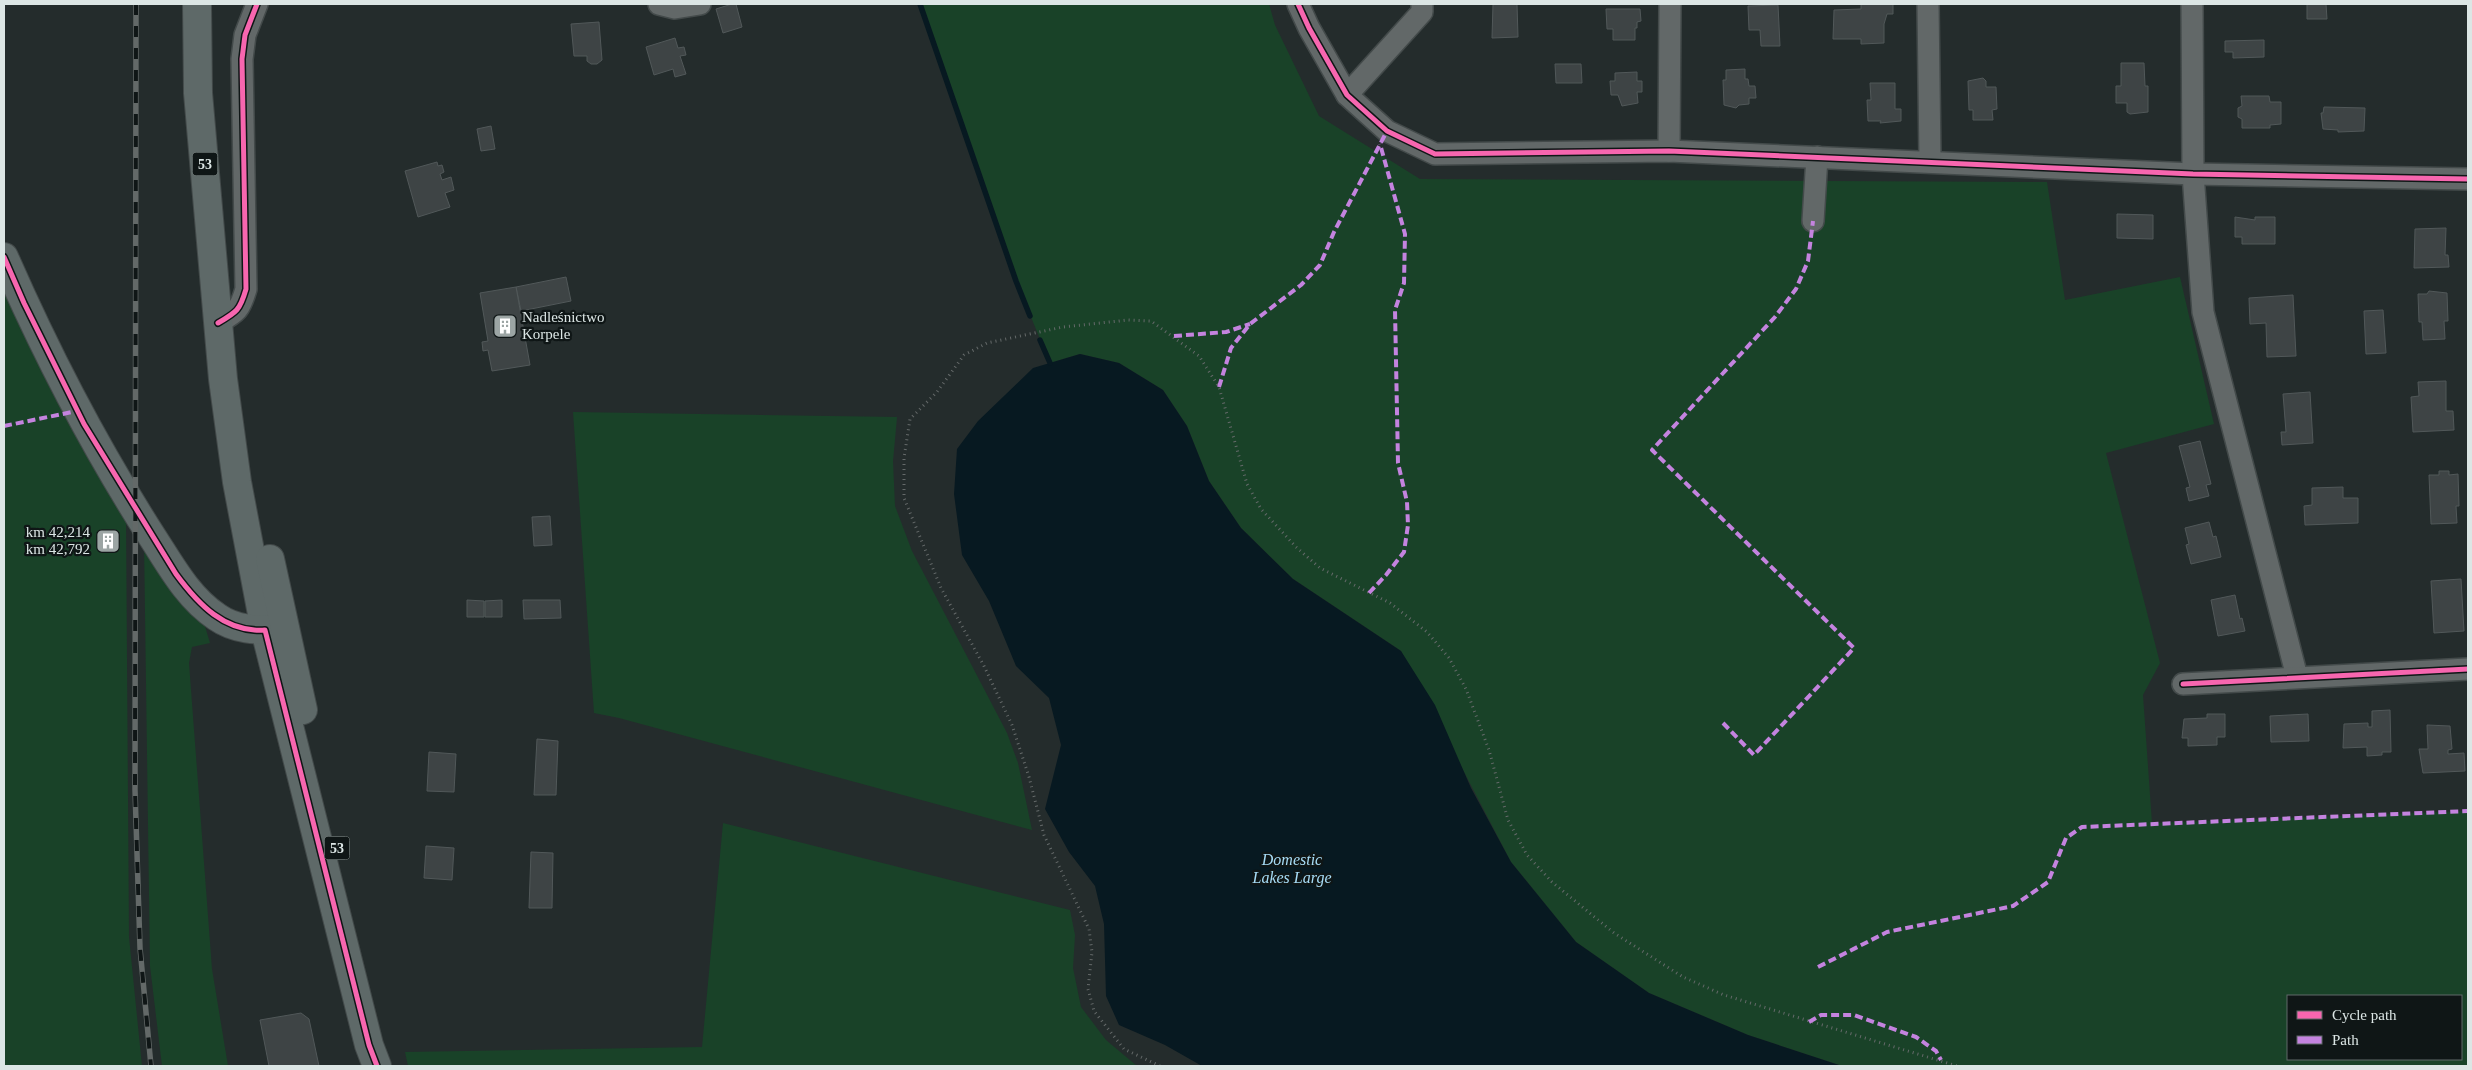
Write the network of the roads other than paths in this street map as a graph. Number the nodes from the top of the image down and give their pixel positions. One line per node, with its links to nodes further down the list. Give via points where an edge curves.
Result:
1 (197, 4): 18 (main road, 53, via 198,93)
2 (257, 4): 18 (street, via 245,35 242,60 246,289 236,312)
3 (659, 4): 4 (street, via 675,8)
4 (700, 4)
5 (1298, 4): 10 (street)
6 (1422, 4): 10 (street, via 1422,12)
7 (1670, 4): 11 (street)
8 (1928, 4): 13 (street)
9 (2192, 4): 14 (street)
10 (1347, 95): 11 (street, via 1387,131 1436,154)
11 (1669, 151): 12 (street)
12 (1816, 157): 13 (street); 16 (street)
13 (1930, 161): 14 (street)
14 (2193, 174): 15 (street); 21 (street, via 2203,312)
15 (2468, 179)
16 (1812, 221)
17 (4, 256): 19 (main road, via 84,424 135,511 192,596 217,618 245,629)
18 (218, 323): 19 (main road, 53)
19 (276, 630): 23 (main road, 53, via 306,797); 24 (main road, 53, via 307,724)
20 (2468, 669): 21 (street)
21 (2297, 677): 22 (street)
22 (2183, 684)
23 (377, 1066)
24 (388, 1066)

